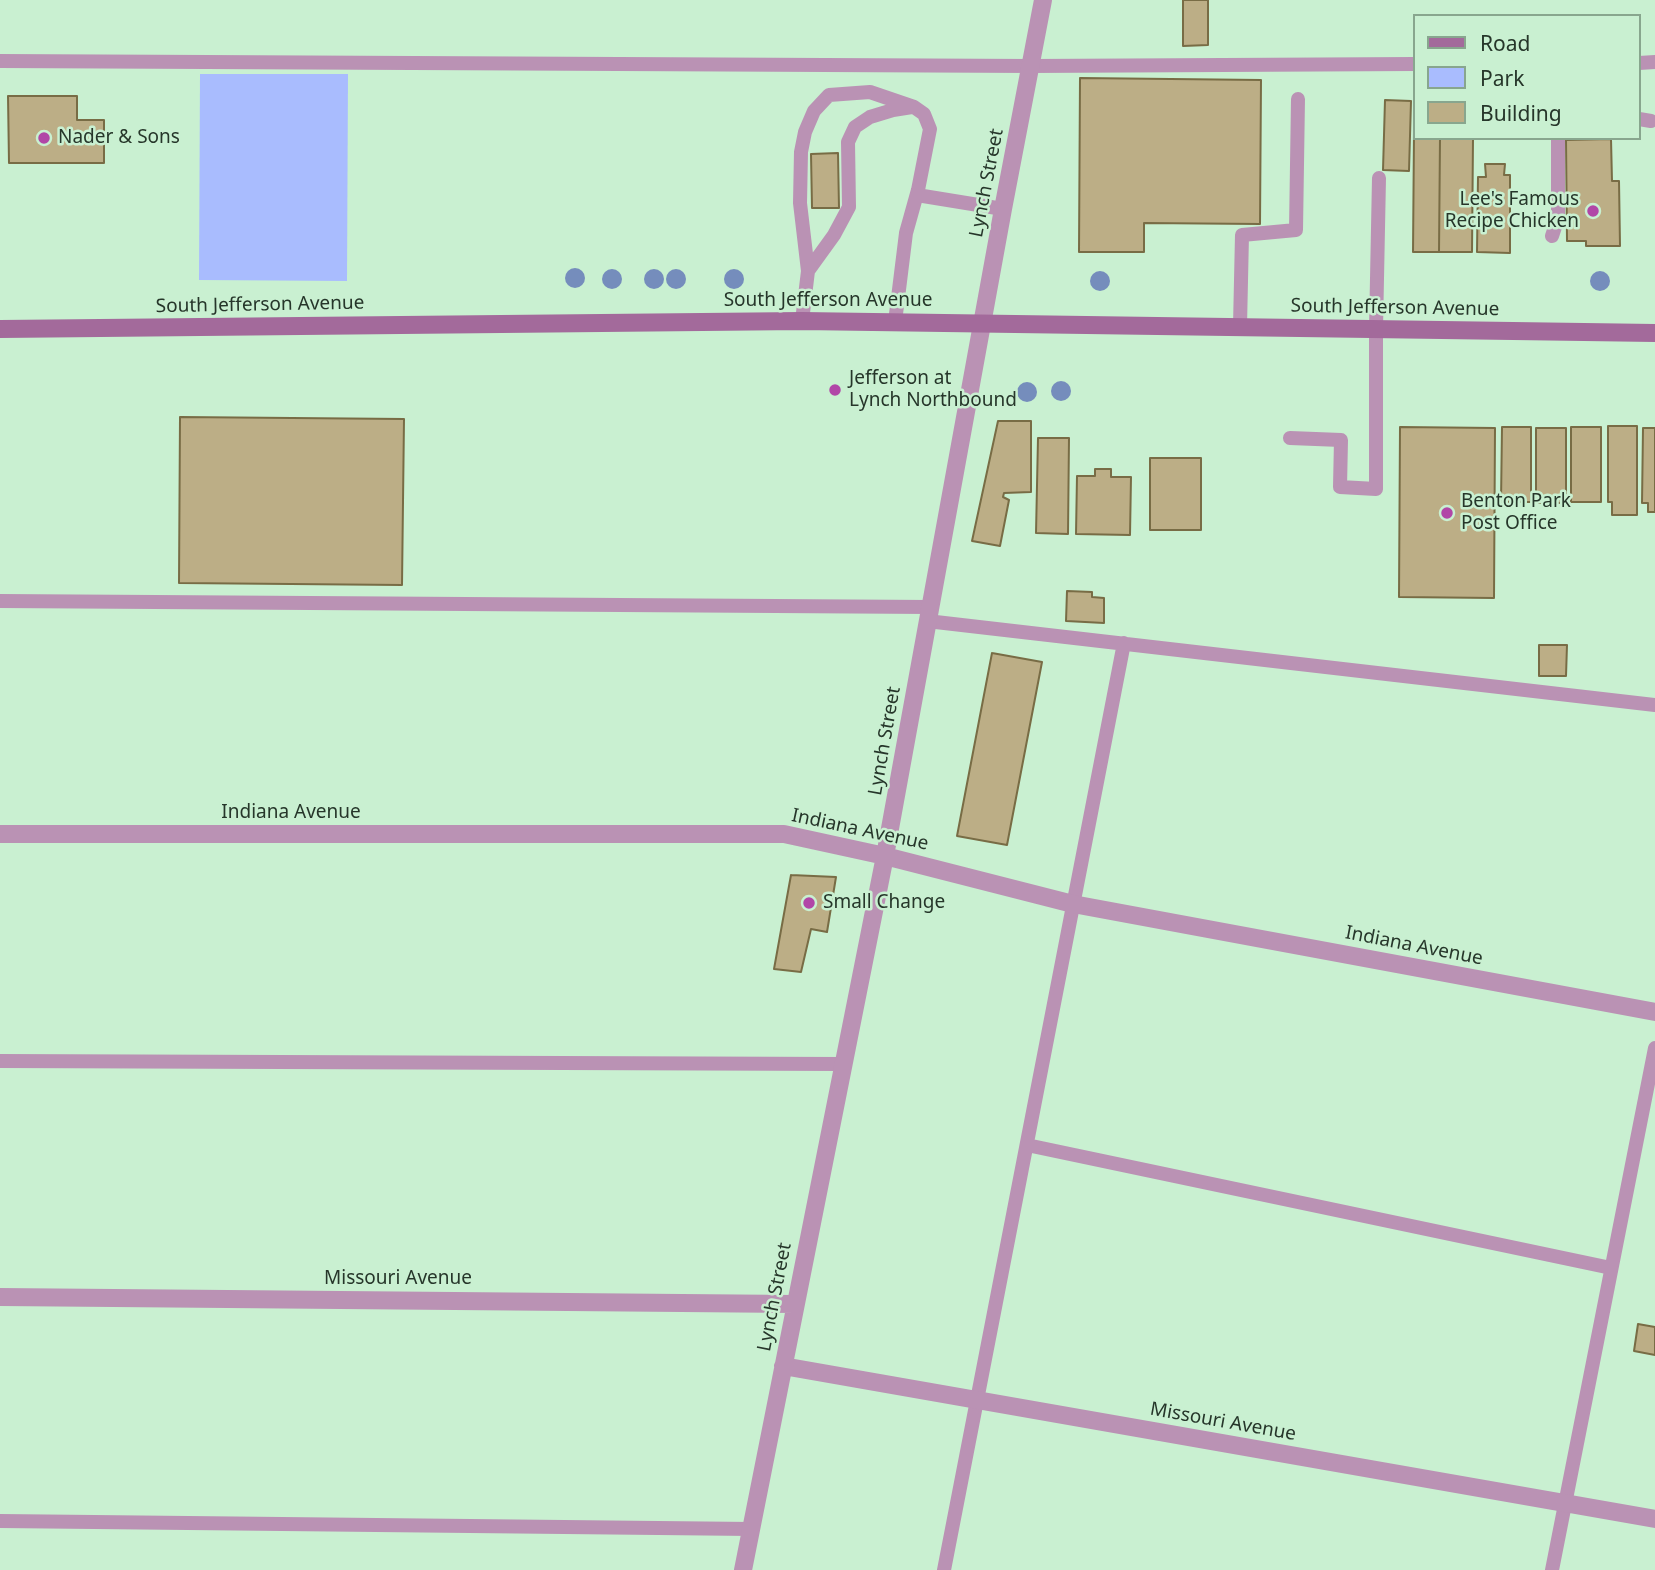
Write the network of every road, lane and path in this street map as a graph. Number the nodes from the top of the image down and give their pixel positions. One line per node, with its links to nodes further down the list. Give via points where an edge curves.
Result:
1 (1043, 0): 4 (street, Lynch Street)
2 (0, 61): 4 (lane)
3 (1414, 64): 4 (lane)
4 (1031, 66): 10 (street, Lynch Street)
5 (1298, 99): 16 (lane, via 1296,230 1242,235)
6 (914, 107): 9 (lane, via 924,114 930,129); 12 (lane, via 870,117 855,127 848,142 849,207); 12 (lane, via 870,92 830,95 814,111 801,152 800,203)
7 (1558, 140): 11 (lane, via 1558,218)
8 (1379, 178): 18 (lane)
9 (917, 195): 10 (lane); 14 (lane, via 906,233)
10 (1003, 209): 15 (street, Lynch Street)
11 (1552, 236)
12 (808, 271): 13 (lane)
13 (802, 321): 14 (main road, South Jefferson Avenue); 17 (main road, South Jefferson Avenue)
14 (895, 322): 15 (main road, South Jefferson Avenue)
15 (984, 322): 16 (main road, South Jefferson Avenue); 22 (street, Lynch Street)
16 (1240, 326): 18 (main road, South Jefferson Avenue)
17 (0, 329)
18 (1376, 329): 19 (main road, South Jefferson Avenue); 20 (lane, via 1376,489 1340,487 1341,440)
19 (1655, 333)
20 (1290, 438)
21 (0, 601): 22 (lane)
22 (929, 614): 23 (lane); 26 (street, Lynch Street)
23 (1124, 643): 24 (lane); 27 (lane)
24 (1655, 705)
25 (0, 834): 26 (street, Indiana Avenue, via 784,834)
26 (885, 856): 27 (street, Indiana Avenue); 31 (street, Lynch Street)
27 (1073, 904): 28 (street, Indiana Avenue); 32 (lane)
28 (1655, 1012)
29 (1655, 1048): 33 (lane)
30 (0, 1061): 31 (lane)
31 (842, 1064): 35 (street, Lynch Street)
32 (1027, 1145): 33 (lane); 37 (lane)
33 (1611, 1268): 38 (lane)
34 (0, 1297): 35 (street, Missouri Avenue)
35 (796, 1304): 36 (street, Lynch Street)
36 (783, 1366): 37 (street, Missouri Avenue); 41 (street, Lynch Street)
37 (978, 1400): 38 (street, Missouri Avenue); 43 (lane)
38 (1566, 1503): 39 (street, Missouri Avenue); 44 (lane)
39 (1655, 1519)
40 (0, 1521): 41 (lane)
41 (752, 1529): 42 (street, Lynch Street)
42 (743, 1570)
43 (944, 1570)
44 (1552, 1570)

